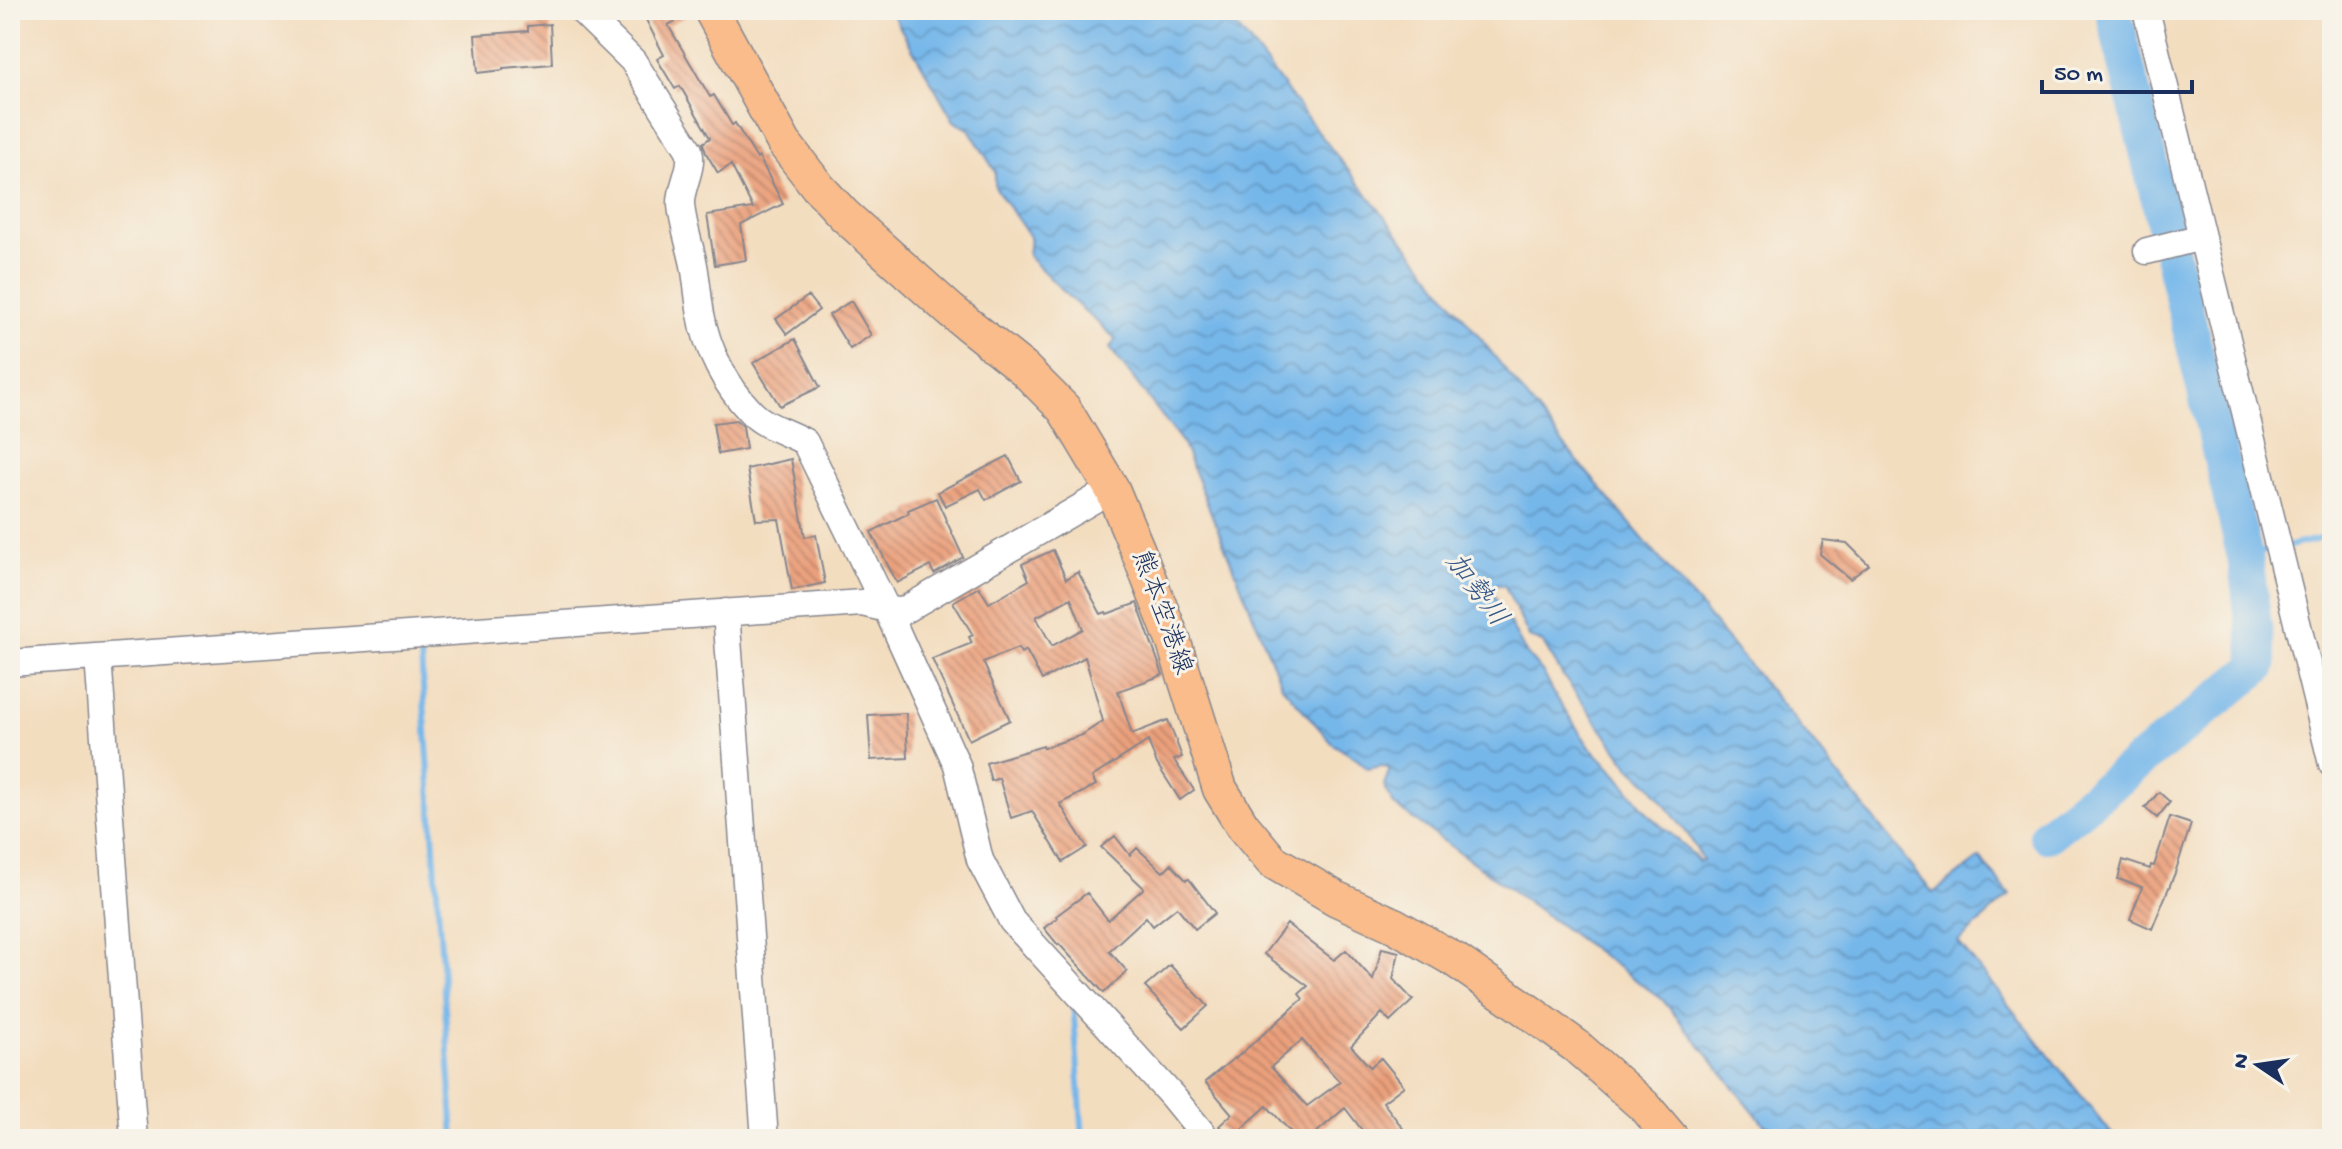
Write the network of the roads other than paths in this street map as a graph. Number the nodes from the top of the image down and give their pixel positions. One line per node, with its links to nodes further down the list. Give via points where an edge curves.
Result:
1 (581, 10): 7 (street, via 633,61 689,150 681,196 683,221 710,351 752,413 805,442)
2 (711, 10): 6 (main road, 熊本空港線, via 784,143 818,187 1064,409)
3 (2146, 10): 4 (street)
4 (2199, 237): 5 (street); 11 (street)
5 (2147, 251)
6 (1112, 489): 7 (street, via 901,612); 12 (main road, 熊本空港線, via 1174,643 1220,789 1272,861 1455,960 1576,1046)
7 (887, 610): 8 (street, via 862,603); 15 (street, via 957,765 980,860 1012,921)
8 (726, 612): 9 (street); 14 (street)
9 (98, 657): 10 (street); 13 (street)
10 (10, 663)
11 (2332, 764)
12 (1644, 1106): 16 (street, via 1641,1119); 17 (main road, 熊本空港線)
13 (134, 1139)
14 (765, 1139)
15 (1207, 1139)
16 (1654, 1139)
17 (1672, 1139)

